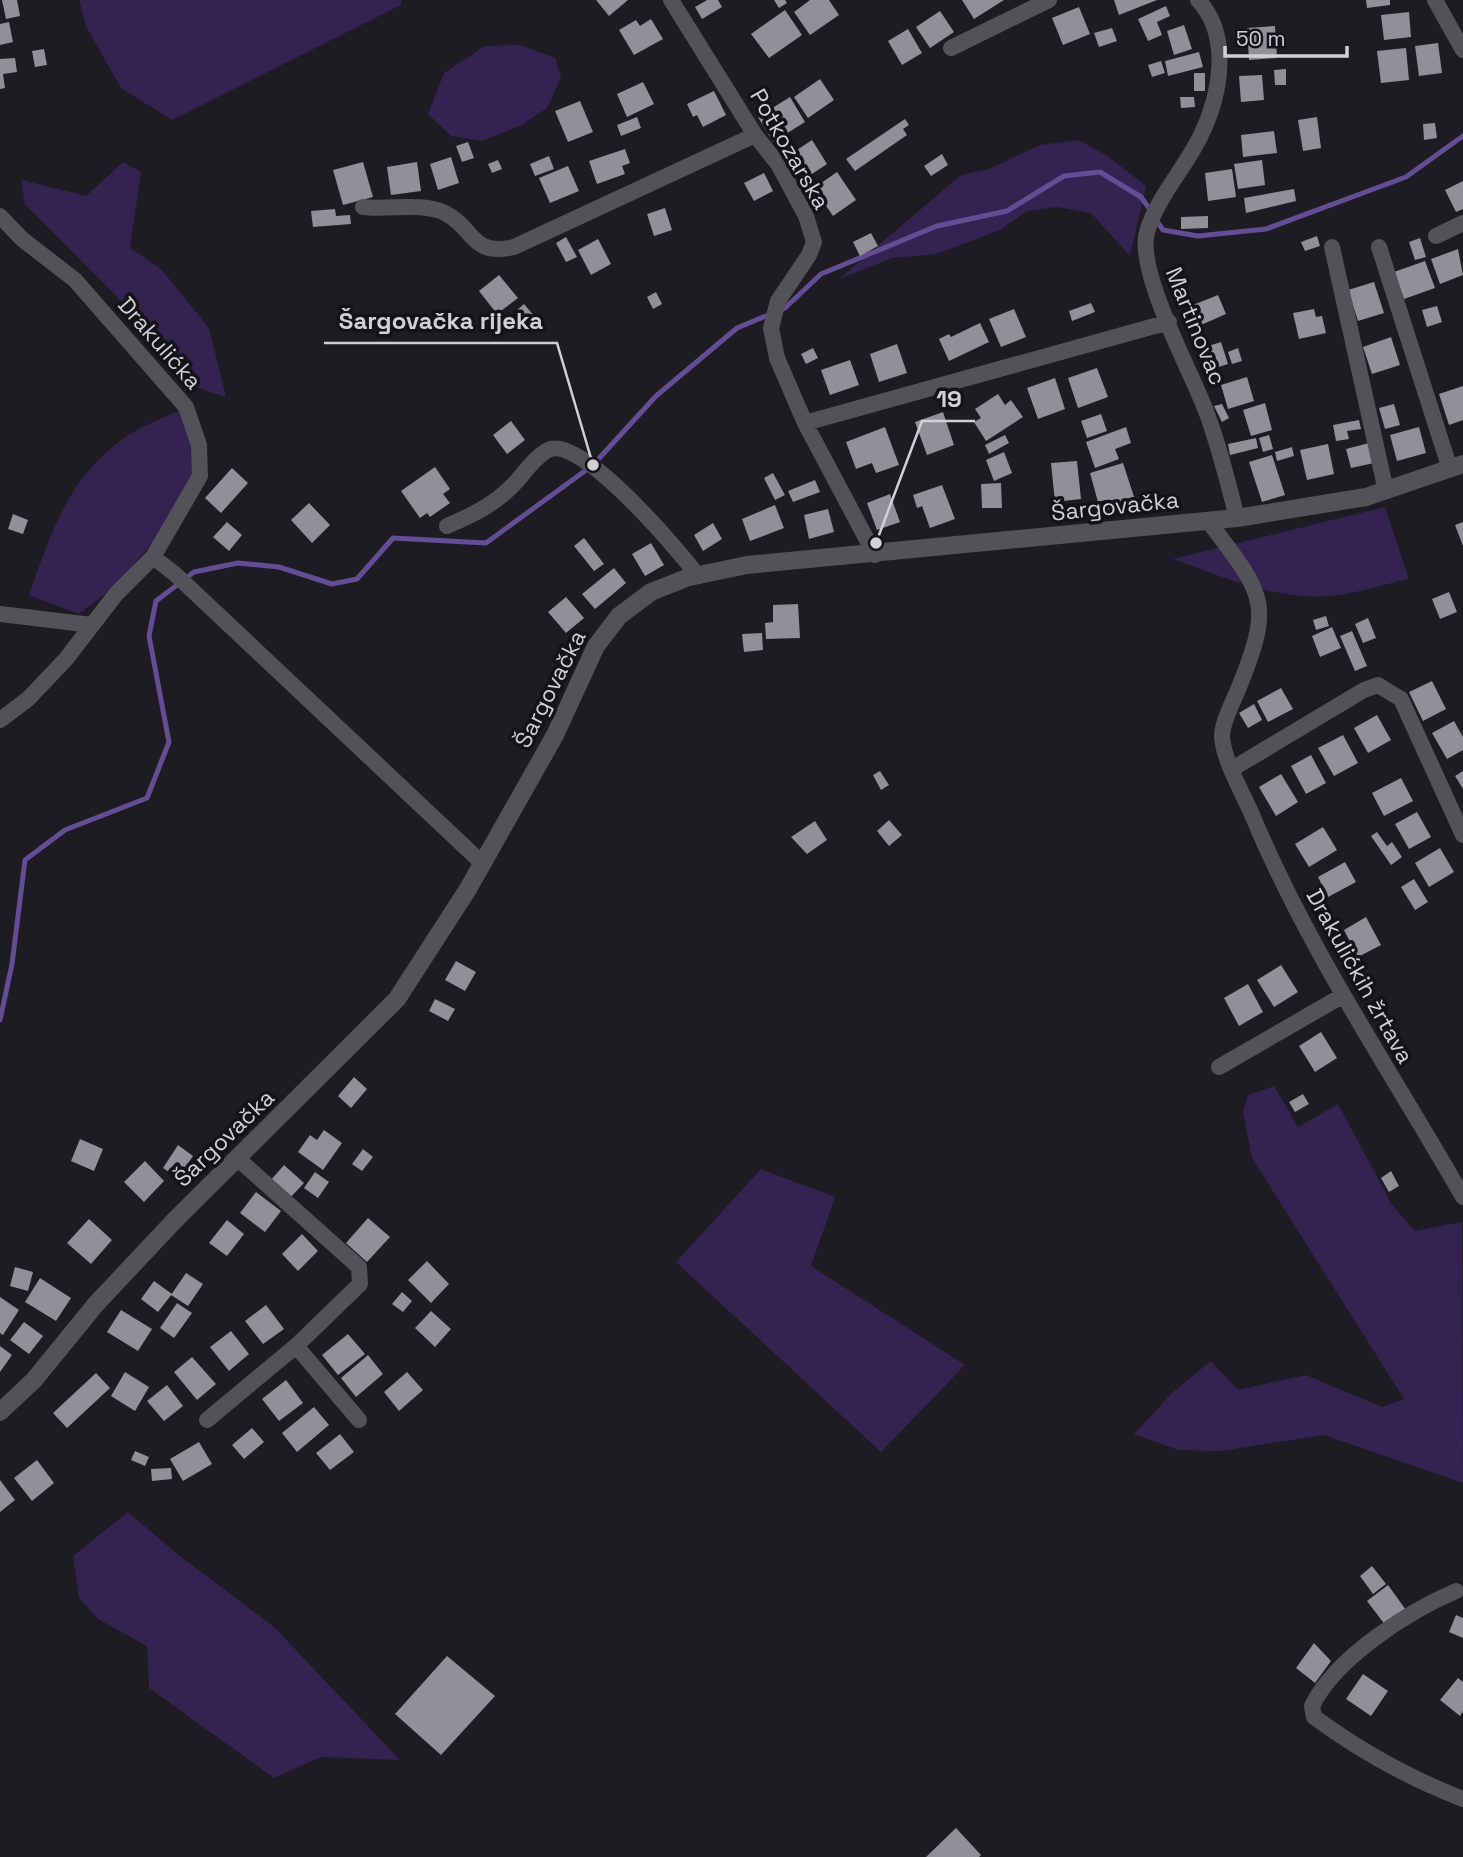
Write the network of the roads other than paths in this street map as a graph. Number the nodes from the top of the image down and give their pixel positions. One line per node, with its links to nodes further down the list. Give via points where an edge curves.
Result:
1 (671, 0): 7 (street, Potkozarska)
2 (1049, 0): 5 (street)
3 (1198, 0): 14 (street, Martinovac, via 1218,37 1214,103 1146,233 1147,268)
4 (1435, 0): 6 (street)
5 (951, 48)
6 (1463, 50)
7 (755, 135): 8 (street, via 514,247 496,251 481,245 448,214 432,208); 15 (street, Potkozarska, via 801,205 814,242 778,300 771,328 777,358)
8 (363, 207)
9 (0, 216): 22 (street, Drakulićka, via 75,280 186,407 200,445 200,476)
10 (1463, 223): 11 (street)
11 (1436, 236)
12 (1332, 247): 17 (street)
13 (1379, 247): 16 (street)
14 (1169, 322): 15 (street); 18 (street, Martinovac, via 1206,412)
15 (805, 423): 21 (street, Potkozarska)
16 (1456, 467): 17 (street, Šargovačka)
17 (1386, 491): 18 (street, Šargovačka)
18 (1237, 518): 19 (street, Šargovačka)
19 (1208, 521): 21 (street, Šargovačka); 27 (street, Drakulićkih žrtava, via 1250,576 1261,607 1256,646 1222,736)
20 (447, 526): 23 (street, via 482,510 547,450 556,447 596,470 660,528)
21 (875, 555): 23 (street, Šargovačka, via 747,565)
22 (153, 557): 25 (street, Drakulićka); 29 (street)
23 (698, 576): 29 (street, Šargovačka, via 651,592 620,616 596,646 555,735)
24 (0, 614): 25 (street)
25 (92, 625): 26 (street, Drakulićka, via 28,699)
26 (0, 720)
27 (1233, 769): 28 (street, via 1378,685 1401,699); 30 (street, Drakulićkih žrtava, via 1276,872)
28 (1463, 835)
29 (482, 863): 32 (street, Šargovačka, via 397,999)
30 (1342, 996): 31 (street); 33 (street, Drakulićkih žrtava)
31 (1219, 1067)
32 (238, 1159): 34 (street, via 359,1267 360,1284); 35 (street, Šargovačka, via 174,1221 96,1304 34,1380)
33 (1463, 1198)
34 (296, 1346): 36 (street); 37 (street)
35 (0, 1412)
36 (207, 1420)
37 (359, 1420)
38 (1456, 1591): 39 (street, via 1432,1601 1362,1649 1312,1706 1314,1717 1336,1734)
39 (1463, 1799)

